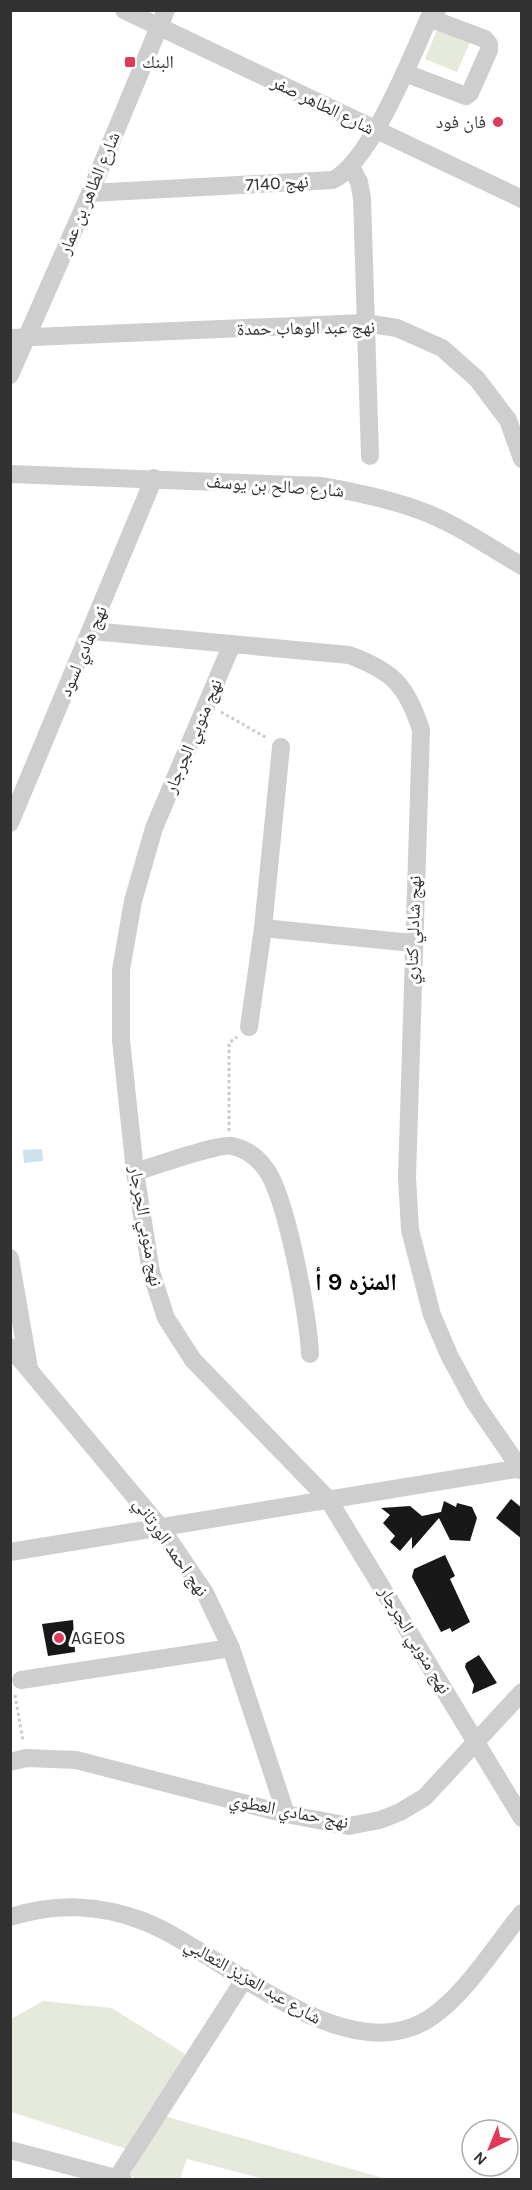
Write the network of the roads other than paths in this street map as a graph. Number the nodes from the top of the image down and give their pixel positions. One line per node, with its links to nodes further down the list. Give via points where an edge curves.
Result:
1 (124, 10): 3 (street, شارع الطاهر صفر)
2 (433, 14): 4 (street); 4 (street, via 489,44 470,93 466,96)
3 (162, 19): 5 (street, شارع الطاهر صفر); 7 (street, شارع الطاهر بن عمار)
4 (405, 72): 5 (street)
5 (374, 130): 6 (street); 8 (street, شارع الطاهر صفر)
6 (351, 167): 7 (street, نهج 7140, via 333,180); 9 (street, via 361,190)
7 (90, 193): 10 (street, شارع الطاهر بن عمار)
8 (522, 199)
9 (365, 323): 10 (street, نهج عبد الوهاب حمدة); 12 (street); 13 (street, نهج عبد الوهاب حمدة, via 397,328 442,348 477,379 508,420)
10 (19, 338): 11 (street, شارع الطاهر بن عمار)
11 (10, 375)
12 (370, 456)
13 (522, 459)
14 (10, 474): 15 (street, شارع صالح بن يوسف)
15 (154, 478): 16 (street, شارع صالح بن يوسف, via 322,486 368,495 417,509); 17 (street, نهج هادي لسود)
16 (522, 566)
17 (92, 631): 18 (street, نهج شادلي كتاري); 20 (street, نهج هادي لسود)
18 (232, 644): 22 (street, نهج شادلي كتاري, via 349,655 376,664 400,684 412,701 421,730); 24 (street, نهج منوبي الجرجار, via 154,828 133,901 121,970 121,1040)
19 (281, 747): 21 (street)
20 (10, 823)
21 (263, 928): 22 (street); 23 (street)
22 (412, 943): 29 (street, نهج شادلي كتاري, via 407,1177 410,1230 432,1315 449,1355 475,1403)
23 (249, 1027)
24 (135, 1172): 27 (street, via 230,1145 249,1152 266,1169 278,1192 309,1324); 30 (street, نهج منوبي الجرجار, via 151,1272 166,1318 193,1359)
25 (10, 1258): 28 (street)
26 (10, 1347): 28 (street, نهج احمد الورتاني)
27 (310, 1354)
28 (29, 1368): 31 (street, نهج احمد الورتاني)
29 (520, 1469): 30 (street)
30 (328, 1499): 31 (street); 36 (street, نهج منوبي الجرجار)
31 (161, 1528): 32 (street); 33 (street, نهج احمد الورتاني, via 205,1593)
32 (10, 1552)
33 (231, 1648): 34 (street); 38 (street, نهج احمد الورتاني)
34 (21, 1680)
35 (522, 1692): 36 (street, نهج حمادي العطوي)
36 (476, 1741): 38 (street, نهج حمادي العطوي, via 424,1797 390,1816 349,1826); 39 (street, نهج منوبي الجرجار)
37 (18, 1760): 38 (street, نهج حمادي العطوي, via 76,1760)
38 (285, 1814)
39 (522, 1818)
40 (522, 1912): 42 (street, شارع عبد العزيز الثعالبي, via 449,2002 429,2019 410,2028 362,2033 331,2026)
41 (10, 1917): 42 (street, شارع عبد العزيز الثعالبي, via 62,1906 116,1912 169,1934)
42 (245, 1978): 44 (street)
43 (10, 2150): 44 (street)
44 (120, 2179)

